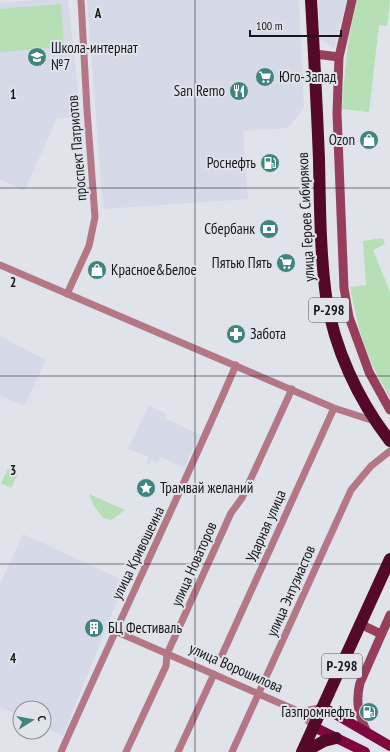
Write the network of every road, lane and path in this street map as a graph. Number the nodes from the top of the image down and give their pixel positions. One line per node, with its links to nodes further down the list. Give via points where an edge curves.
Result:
1 (81, 0): 7 (street, проспект Патриотов, via 95,217 89,246)
2 (312, 0): 4 (highway, улица Героев Сибиряков / Р-298)
3 (352, 0): 5 (street)
4 (314, 54): 5 (street); 12 (highway, улица Героев Сибиряков / Р-298, via 326,297 335,336 347,369)
5 (339, 57): 11 (street, via 338,165 344,288 349,317 369,372)
6 (0, 265): 7 (street)
7 (67, 294): 8 (street)
8 (236, 365): 9 (street); 18 (street, улица Кривошеина, via 187,479)
9 (292, 389): 10 (street); 20 (street, улица Новаторов)
10 (334, 408): 12 (street); 21 (street, Ударная улица)
11 (390, 410)
12 (374, 421): 13 (highway, улица Героев Сибиряков / Р-298)
13 (390, 441)
14 (390, 451): 23 (street, улица Энтузиастов, via 371,466 351,490)
15 (390, 559): 17 (highway, Р-298)
16 (390, 615): 19 (street)
17 (360, 624): 19 (street); 24 (highway, Р-298)
18 (115, 632): 20 (street, улица Ворошилова); 31 (street, улица Кривошеина)
19 (381, 634): 27 (street, via 357,694 359,717)
20 (167, 654): 22 (street, улица Ворошилова); 32 (street, улица Новаторов, via 166,666)
21 (222, 655)
22 (214, 674): 23 (street, улица Ворошилова); 33 (street)
23 (258, 695): 25 (street, улица Ворошилова); 34 (street, улица Энтузиастов)
24 (323, 708): 25 (street); 26 (highway, Р-298); 27 (main road)
25 (300, 712): 26 (street, улица Ворошилова)
26 (314, 727): 28 (main road, улица Ворошилова); 35 (highway, Р-298)
27 (368, 734): 29 (main road)
28 (336, 738): 30 (main road, улица Ворошилова); 35 (highway)
29 (390, 746)
30 (362, 751)
31 (61, 752)
32 (126, 752)
33 (178, 752)
34 (232, 752)
35 (303, 752)

